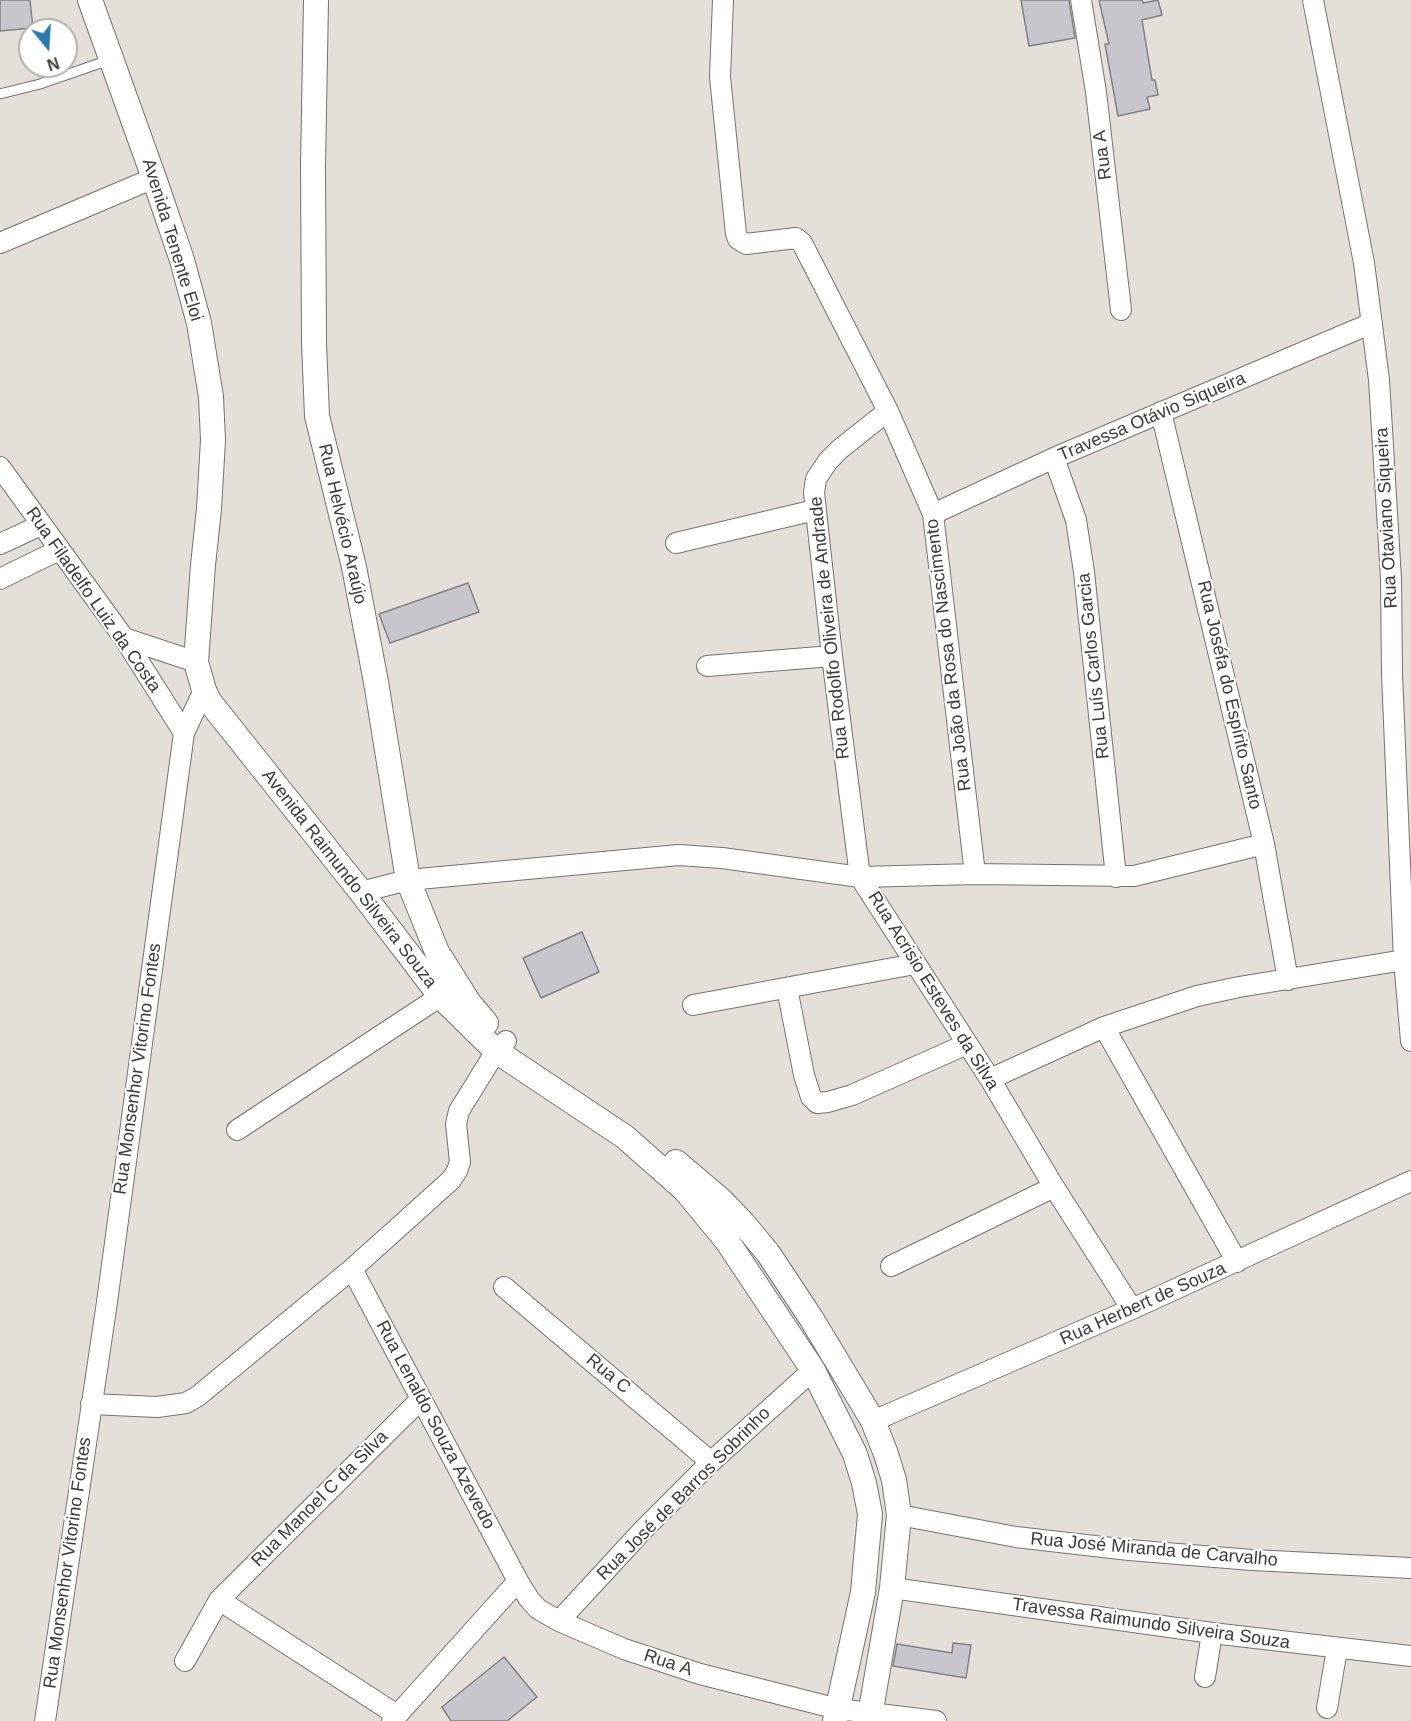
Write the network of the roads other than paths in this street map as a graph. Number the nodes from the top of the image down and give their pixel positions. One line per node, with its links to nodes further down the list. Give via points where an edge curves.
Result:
1 (90, 0): 6 (street, Avenida Tenente Eloi)
2 (316, 0): 33 (street, Rua Helvécio Araújo, via 313,166 318,416 354,567)
3 (723, 0): 12 (street, Rua João da Rosa do Nascimento, via 720,76 738,239 746,244 800,240)
4 (1081, 0): 10 (street, Rua A)
5 (1313, 0): 11 (street, Rua Otaviano Siqueira)
6 (111, 60): 7 (lane); 8 (street, Avenida Tenente Eloi)
7 (0, 94)
8 (154, 178): 9 (street); 25 (street, Avenida Tenente Eloi, via 193,299 211,397 213,440)
9 (0, 243)
10 (1121, 310)
11 (1372, 323): 13 (street, Travessa Otávio Siqueira); 37 (street, Rua Otaviano Siqueira, via 1386,464)
12 (888, 411): 16 (street, Rua Rodolfo Oliveira de Andrade, via 840,449 821,470 816,479); 17 (street, Rua João da Rosa do Nascimento)
13 (1161, 412): 14 (street, Travessa Otávio Siqueira); 29 (street, Rua Joséfa do Espírito Santo)
14 (1054, 458): 17 (street, Travessa Otávio Siqueira); 32 (street, Rua Luís Carlos Garcia, via 1076,520 1084,572)
15 (0, 467): 18 (street, Rua Filadelfo Luiz da Costa)
16 (814, 510): 19 (street); 24 (street, Rua Rodolfo Oliveira de Andrade)
17 (933, 514): 30 (street, Rua João da Rosa do Nascimento)
18 (42, 525): 20 (street); 21 (street, Rua Filadelfo Luiz da Costa)
19 (676, 543)
20 (0, 544)
21 (59, 550): 22 (street); 23 (street, Rua Filadelfo Luiz da Costa)
22 (0, 579)
23 (124, 638): 25 (street); 28 (street, Rua Filadelfo Luiz da Costa)
24 (832, 656): 26 (street); 31 (street, Rua Rodolfo Oliveira de Andrade)
25 (196, 662): 27 (street, Avenida Tenente Eloi)
26 (706, 666)
27 (206, 696): 28 (street, Rua Monsenhor Vitorino Fontes); 34 (street, Avenida Raimundo Silveira Souza)
28 (184, 733): 59 (street, Rua Monsenhor Vitorino Fontes)
29 (1264, 844): 32 (street, via 1145,874); 39 (street, Rua Joséfa do Espírito Santo)
30 (975, 874): 31 (street); 32 (street)
31 (860, 877): 33 (street, Rua Acrisio Esteves da Silva, via 679,855); 38 (street, Rua Acrisio Esteves da Silva)
32 (1116, 877)
33 (408, 880): 34 (street, Rua Acrisio Esteves da Silva); 35 (street, Rua Helvécio Araújo)
34 (361, 892): 36 (street, Avenida Raimundo Silveira Souza)
35 (420, 913): 36 (street); 41 (street, Rua Helvécio Araújo)
36 (391, 930): 41 (street, Avenida Raimundo Silveira Souza)
37 (1404, 960): 39 (street); 45 (street, Rua Otaviano Siqueira)
38 (915, 964): 40 (street); 46 (street, Rua Acrisio Esteves da Silva)
39 (1288, 980): 44 (street, via 1197,996)
40 (787, 988): 42 (street); 46 (street, via 804,1075 817,1103 852,1095)
41 (449, 991): 43 (street, Rua Helvécio Araújo); 47 (street, Avenida Raimundo Silveira Souza); 49 (street)
42 (693, 1005)
43 (486, 1023): 47 (street, Avenida Raimundo Silveira Souza)
44 (1104, 1027): 48 (street); 52 (street)
45 (1411, 1041)
46 (967, 1044): 48 (street, Rua Acrisio Esteves da Silva)
47 (501, 1046): 54 (street, via 457,1116 460,1162 451,1180); 57 (street, Avenida Raimundo Silveira Souza, via 626,1137 685,1190 727,1241); 60 (street, Avenida Raimundo Silveira Souza, via 650,1142 736,1215 768,1253 812,1318)
48 (990, 1079): 51 (street, Rua Acrisio Esteves da Silva)
49 (237, 1130)
50 (1411, 1182): 52 (street, Rua Herbert de Souza)
51 (1054, 1187): 53 (street); 56 (street, Rua Acrisio Esteves da Silva)
52 (1237, 1262): 56 (street, Rua Herbert de Souza)
53 (891, 1266)
54 (352, 1269): 58 (street, Rua Lenaldo Souza Azevedo); 59 (street, via 186,1403 157,1407)
55 (504, 1287): 61 (street, Rua C)
56 (1132, 1309): 60 (street, Rua Herbert de Souza)
57 (813, 1370): 61 (street, Rua José de Barros Sobrinho); 74 (street, Avenida Raimundo Silveira Souza, via 855,1454 870,1514 863,1592)
58 (421, 1398): 64 (street, Rua Lenaldo Souza Azevedo); 66 (street, Rua Manoel C da Silva)
59 (90, 1404): 77 (street, Rua Monsenhor Vitorino Fontes)
60 (873, 1421): 62 (street, Avenida Raimundo Silveira Souza, via 894,1480)
61 (711, 1462): 67 (street, Rua José de Barros Sobrinho)
62 (899, 1515): 63 (street, Rua José Miranda de Carvalho, via 1016,1537 1129,1550); 65 (street, Avenida Raimundo Silveira Souza)
63 (1411, 1568)
64 (518, 1581): 67 (street, Rua A, via 538,1609); 76 (street)
65 (892, 1588): 68 (street, Travessa Raimundo Silveira Souza); 75 (street, Avenida Raimundo Silveira Souza)
66 (219, 1600): 71 (street, Rua Manoel C da Silva); 76 (street)
67 (559, 1621): 74 (street, Rua A, via 624,1649)
68 (1212, 1633): 69 (street, Travessa Raimundo Silveira Souza); 72 (street)
69 (1337, 1649): 70 (street, Travessa Raimundo Silveira Souza); 73 (street)
70 (1411, 1656)
71 (185, 1661)
72 (1205, 1677)
73 (1327, 1708)
74 (837, 1715): 75 (street, Rua A)
75 (870, 1716): 78 (street, Rua A)
76 (394, 1718)
77 (45, 1721)
78 (936, 1721)

